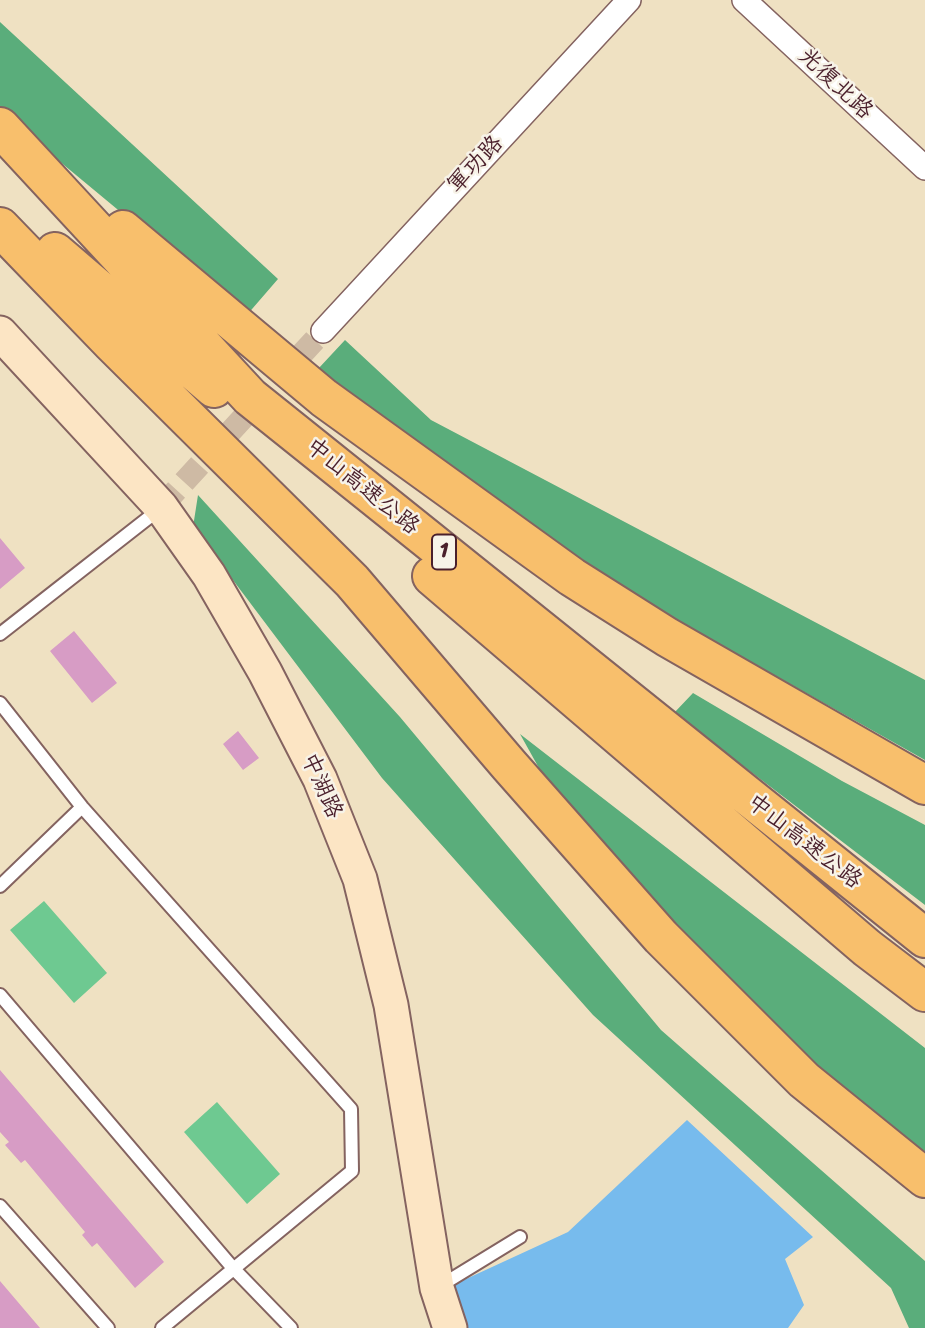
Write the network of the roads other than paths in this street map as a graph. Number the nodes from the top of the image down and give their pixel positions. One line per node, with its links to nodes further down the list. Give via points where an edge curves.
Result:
1 (629, 0): 7 (street, 軍功路)
2 (744, 0): 4 (street, 光復北路)
3 (0, 127): 12 (highway, via 324,398 560,569); 15 (highway, 中山高速公路 / 1, via 250,397)
4 (925, 168)
5 (0, 205): 16 (highway, 中山高速公路 / 1, via 867,948)
6 (0, 227): 18 (highway, via 352,581 661,937 804,1080)
7 (323, 331)
8 (0, 333): 9 (street, 中湖路)
9 (161, 508): 10 (lane); 22 (street, 中湖路, via 209,575 265,672 320,779 360,879 391,1005)
10 (0, 634)
11 (0, 703): 13 (lane)
12 (925, 785)
13 (82, 807): 14 (lane); 21 (lane, via 351,1109 352,1171)
14 (0, 886)
15 (925, 937)
16 (925, 992)
17 (0, 995): 21 (lane)
18 (925, 1178)
19 (0, 1206): 23 (lane)
20 (520, 1237): 22 (lane)
21 (232, 1267): 24 (lane); 25 (lane)
22 (437, 1287): 26 (street, 中湖路)
23 (108, 1328)
24 (162, 1328)
25 (291, 1328)
26 (450, 1328)

